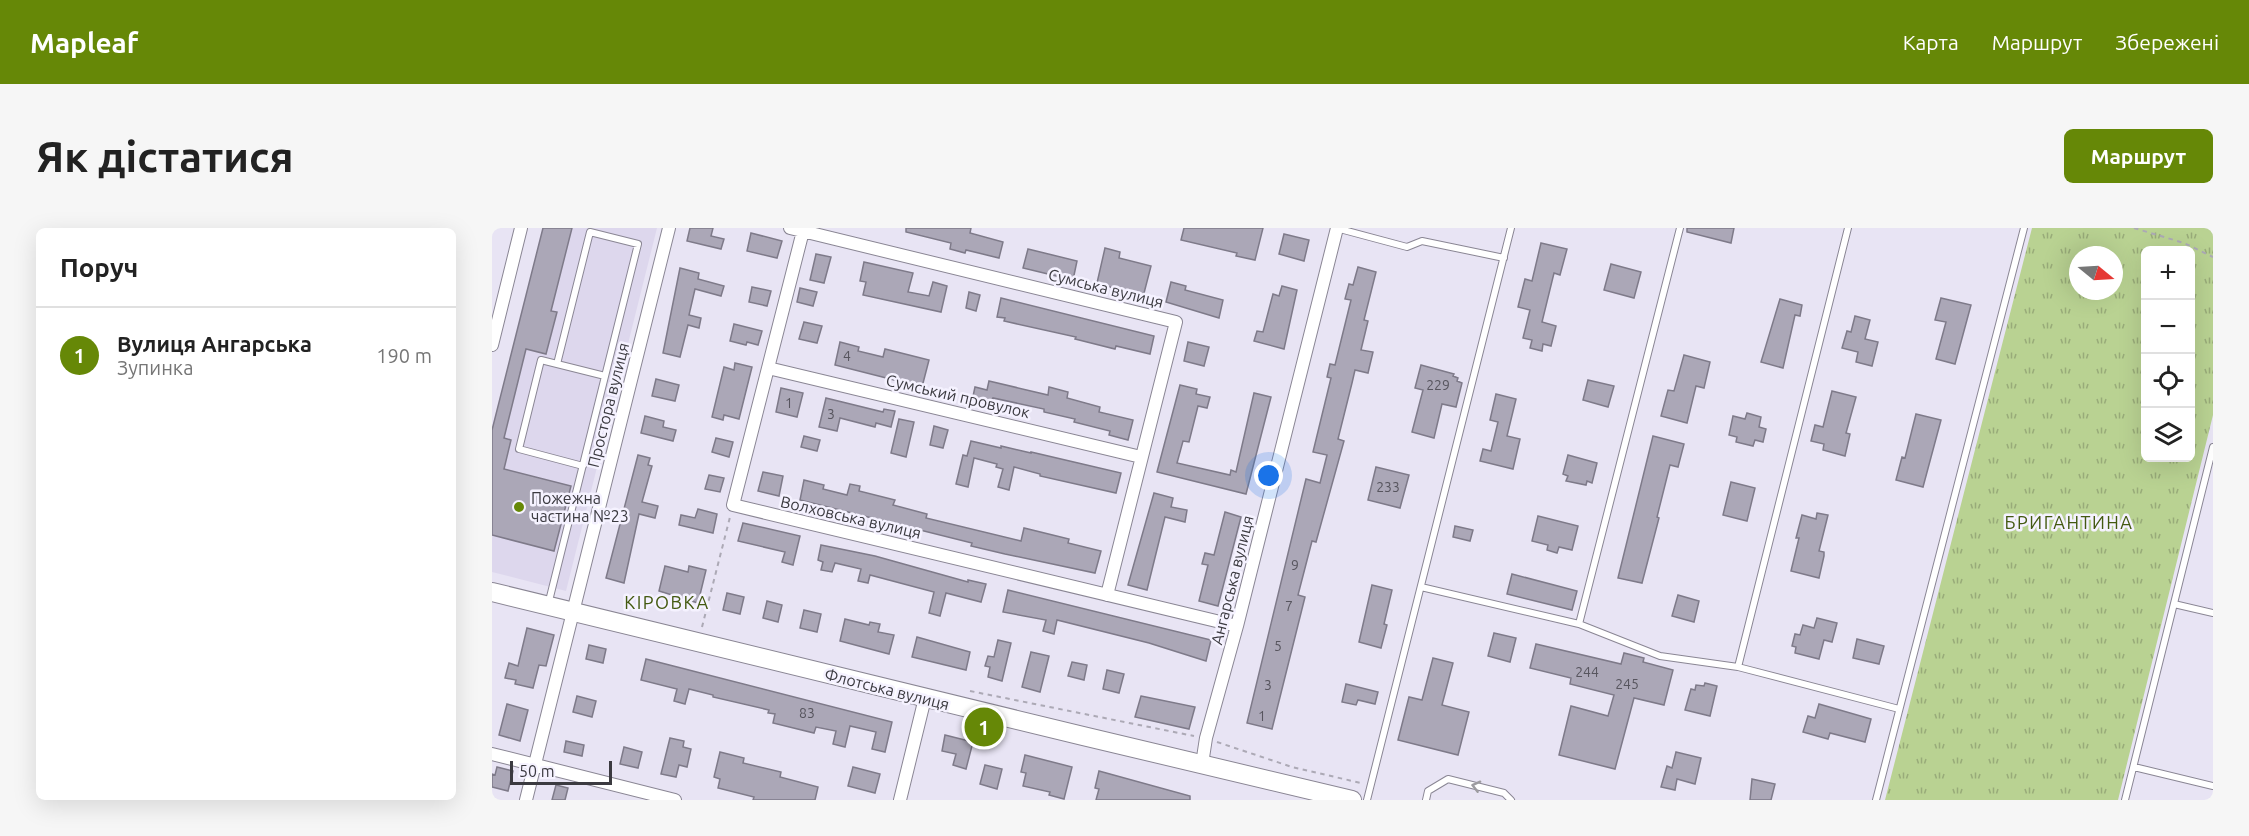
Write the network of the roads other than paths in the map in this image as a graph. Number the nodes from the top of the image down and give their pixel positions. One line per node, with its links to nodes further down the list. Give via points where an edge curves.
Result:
1 (521, 228): 11 (street)
2 (669, 228): 24 (street, Простора вулиця)
3 (790, 228): 9 (street, Сумська вулиця)
4 (1336, 228): 10 (lane, via 1407,247 1422,242); 27 (street, Ангарська вулиця)
5 (1511, 228): 10 (lane)
6 (1680, 228): 26 (lane)
7 (1848, 228): 28 (lane)
8 (2024, 228): 30 (lane)
9 (802, 231): 14 (street); 17 (street, Сумська вулиця, via 1176,322)
10 (1504, 258): 19 (lane)
11 (497, 301): 12 (street)
12 (492, 345)
13 (557, 364): 15 (lane); 15 (lane, via 590,232 638,244); 18 (lane, via 541,360 519,450)
14 (768, 368): 17 (street, Сумський провулок); 21 (street, Волховська вулиця, via 733,506)
15 (605, 376): 18 (lane)
16 (2213, 447): 22 (lane)
17 (1141, 457): 21 (street, Сумська вулиця)
18 (583, 466): 23 (lane)
19 (1421, 587): 26 (lane); 40 (lane)
20 (492, 592): 23 (street, Флотська вулиця)
21 (1107, 595): 27 (street, Волховська вулиця)
22 (2174, 604): 25 (lane); 34 (lane)
23 (548, 606): 24 (street, Флотська вулиця)
24 (573, 612): 29 (street, Флотська вулиця); 33 (street, Простора вулиця)
25 (2213, 614)
26 (1579, 624): 28 (lane, via 1660,656)
27 (1237, 626): 32 (street, Ангарська вулиця)
28 (1738, 667): 30 (lane)
29 (925, 698): 32 (street, Флотська вулиця); 39 (street)
30 (1899, 710): 43 (lane)
31 (492, 754): 33 (street)
32 (1202, 764): 36 (street, Флотська вулиця)
33 (534, 765): 37 (street, Простора вулиця); 38 (street)
34 (2133, 767): 35 (lane); 44 (lane)
35 (2213, 786)
36 (1348, 799)
37 (526, 800)
38 (675, 800)
39 (900, 800)
40 (1367, 800)
41 (1426, 800): 42 (lane, one-way to 41, via 1504,793 1448,779 1428,791)
42 (1511, 800)
43 (1876, 800)
44 (2126, 800)

